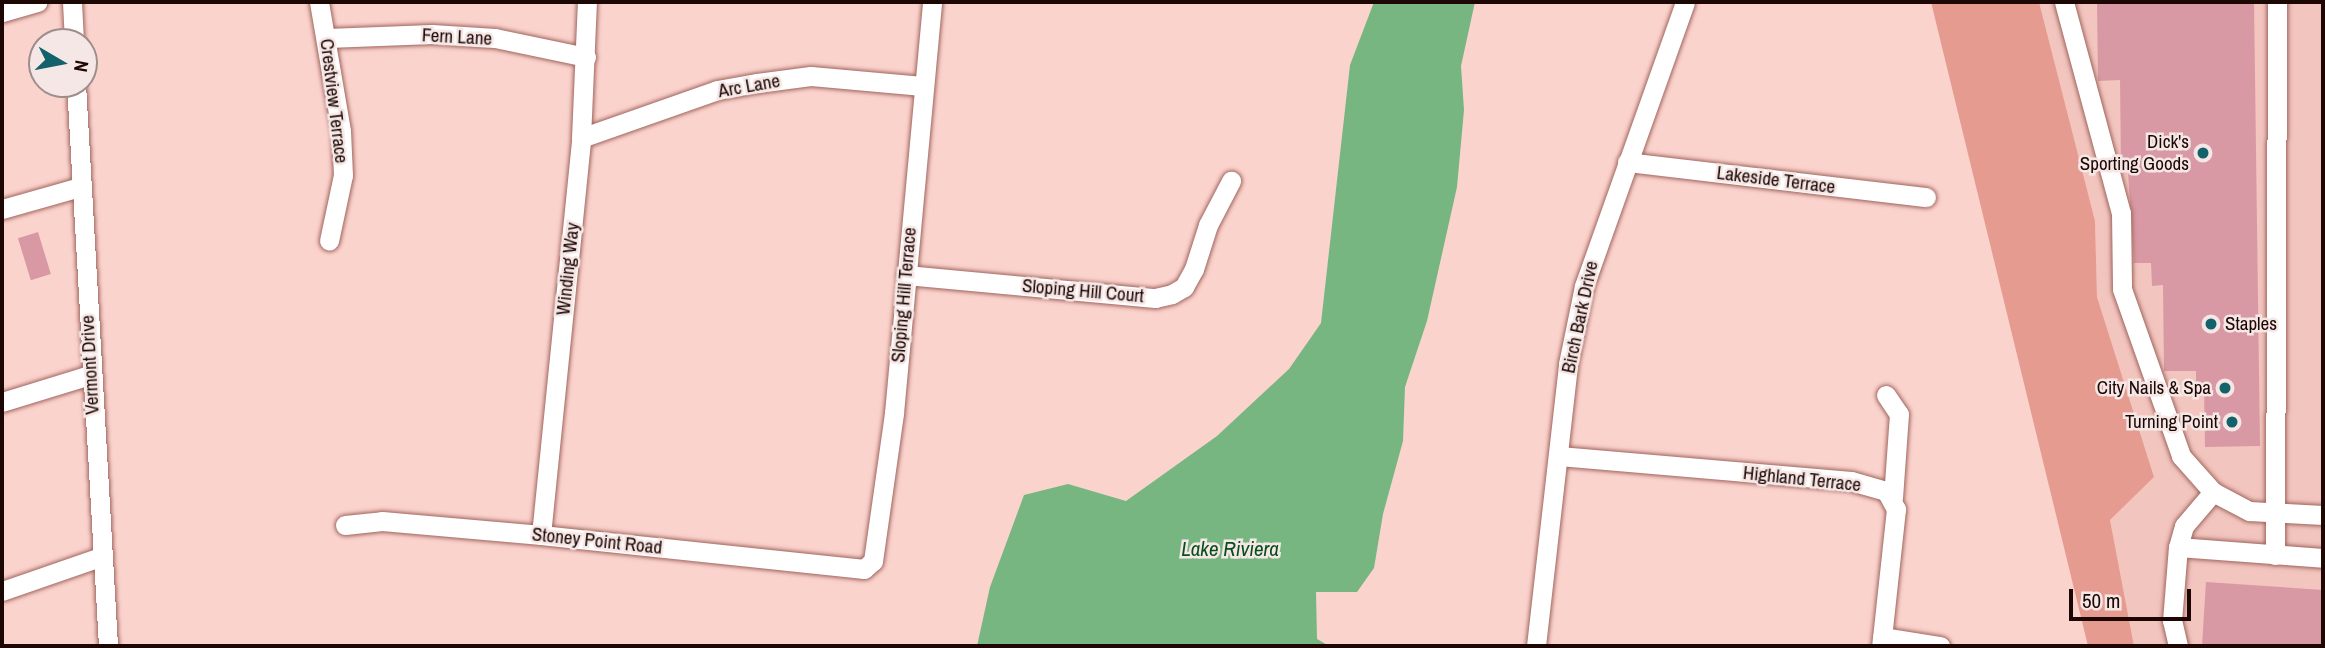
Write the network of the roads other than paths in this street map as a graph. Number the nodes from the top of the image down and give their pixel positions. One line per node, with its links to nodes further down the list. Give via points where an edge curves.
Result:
1 (38, 2): 9 (street)
2 (72, 2): 10 (street)
3 (319, 2): 11 (street, Crestview Terrace)
4 (587, 2): 12 (street, Winding Way)
5 (932, 2): 13 (street, Sloping Hill Terrace)
6 (1685, 2): 16 (street, Birch Bark Drive)
7 (2064, 2): 27 (street, via 2121,213 2122,289 2134,329 2180,456)
8 (2277, 2): 29 (street)
9 (2, 12)
10 (73, 28)
11 (327, 38): 12 (street, Fern Lane, via 432,34 495,38); 21 (street, Crestview Terrace, via 343,175)
12 (586, 58): 15 (street, Winding Way)
13 (923, 86): 15 (street, Arc Lane, via 811,76 757,83 717,90); 22 (street, Sloping Hill Terrace)
14 (77, 98): 18 (street, Vermont Drive)
15 (582, 138): 32 (street, Winding Way)
16 (1627, 162): 19 (street, Lakeside Terrace); 26 (street, Birch Bark Drive, via 1584,286 1568,365)
17 (1231, 181): 22 (street, Sloping Hill Court, via 1184,287 1155,298)
18 (80, 187): 20 (street); 23 (street, Vermont Drive)
19 (1926, 197)
20 (2, 209)
21 (329, 241)
22 (906, 275): 37 (street, Sloping Hill Terrace, via 894,413 873,561 864,569)
23 (90, 375): 25 (street); 35 (street, Vermont Drive)
24 (1886, 394): 28 (street, via 1899,414)
25 (2, 402)
26 (1559, 456): 28 (street, Highland Terrace, via 1851,481 1881,489); 41 (street, Birch Bark Drive)
27 (2213, 492): 29 (street, via 2249,511); 33 (street, via 2184,526)
28 (1893, 498): 39 (street)
29 (2276, 514): 30 (street); 34 (street)
30 (2323, 515)
31 (345, 525): 32 (street, Stoney Point Road, via 382,521)
32 (541, 535): 37 (street, Stoney Point Road)
33 (2178, 547): 34 (street); 43 (street, via 2172,621)
34 (2275, 555): 36 (street)
35 (100, 557): 38 (street); 40 (street, Vermont Drive)
36 (2323, 558)
37 (848, 569)
38 (2, 591)
39 (1881, 642): 42 (street)
40 (108, 646)
41 (1536, 646)
42 (1940, 646)
43 (2178, 646)

